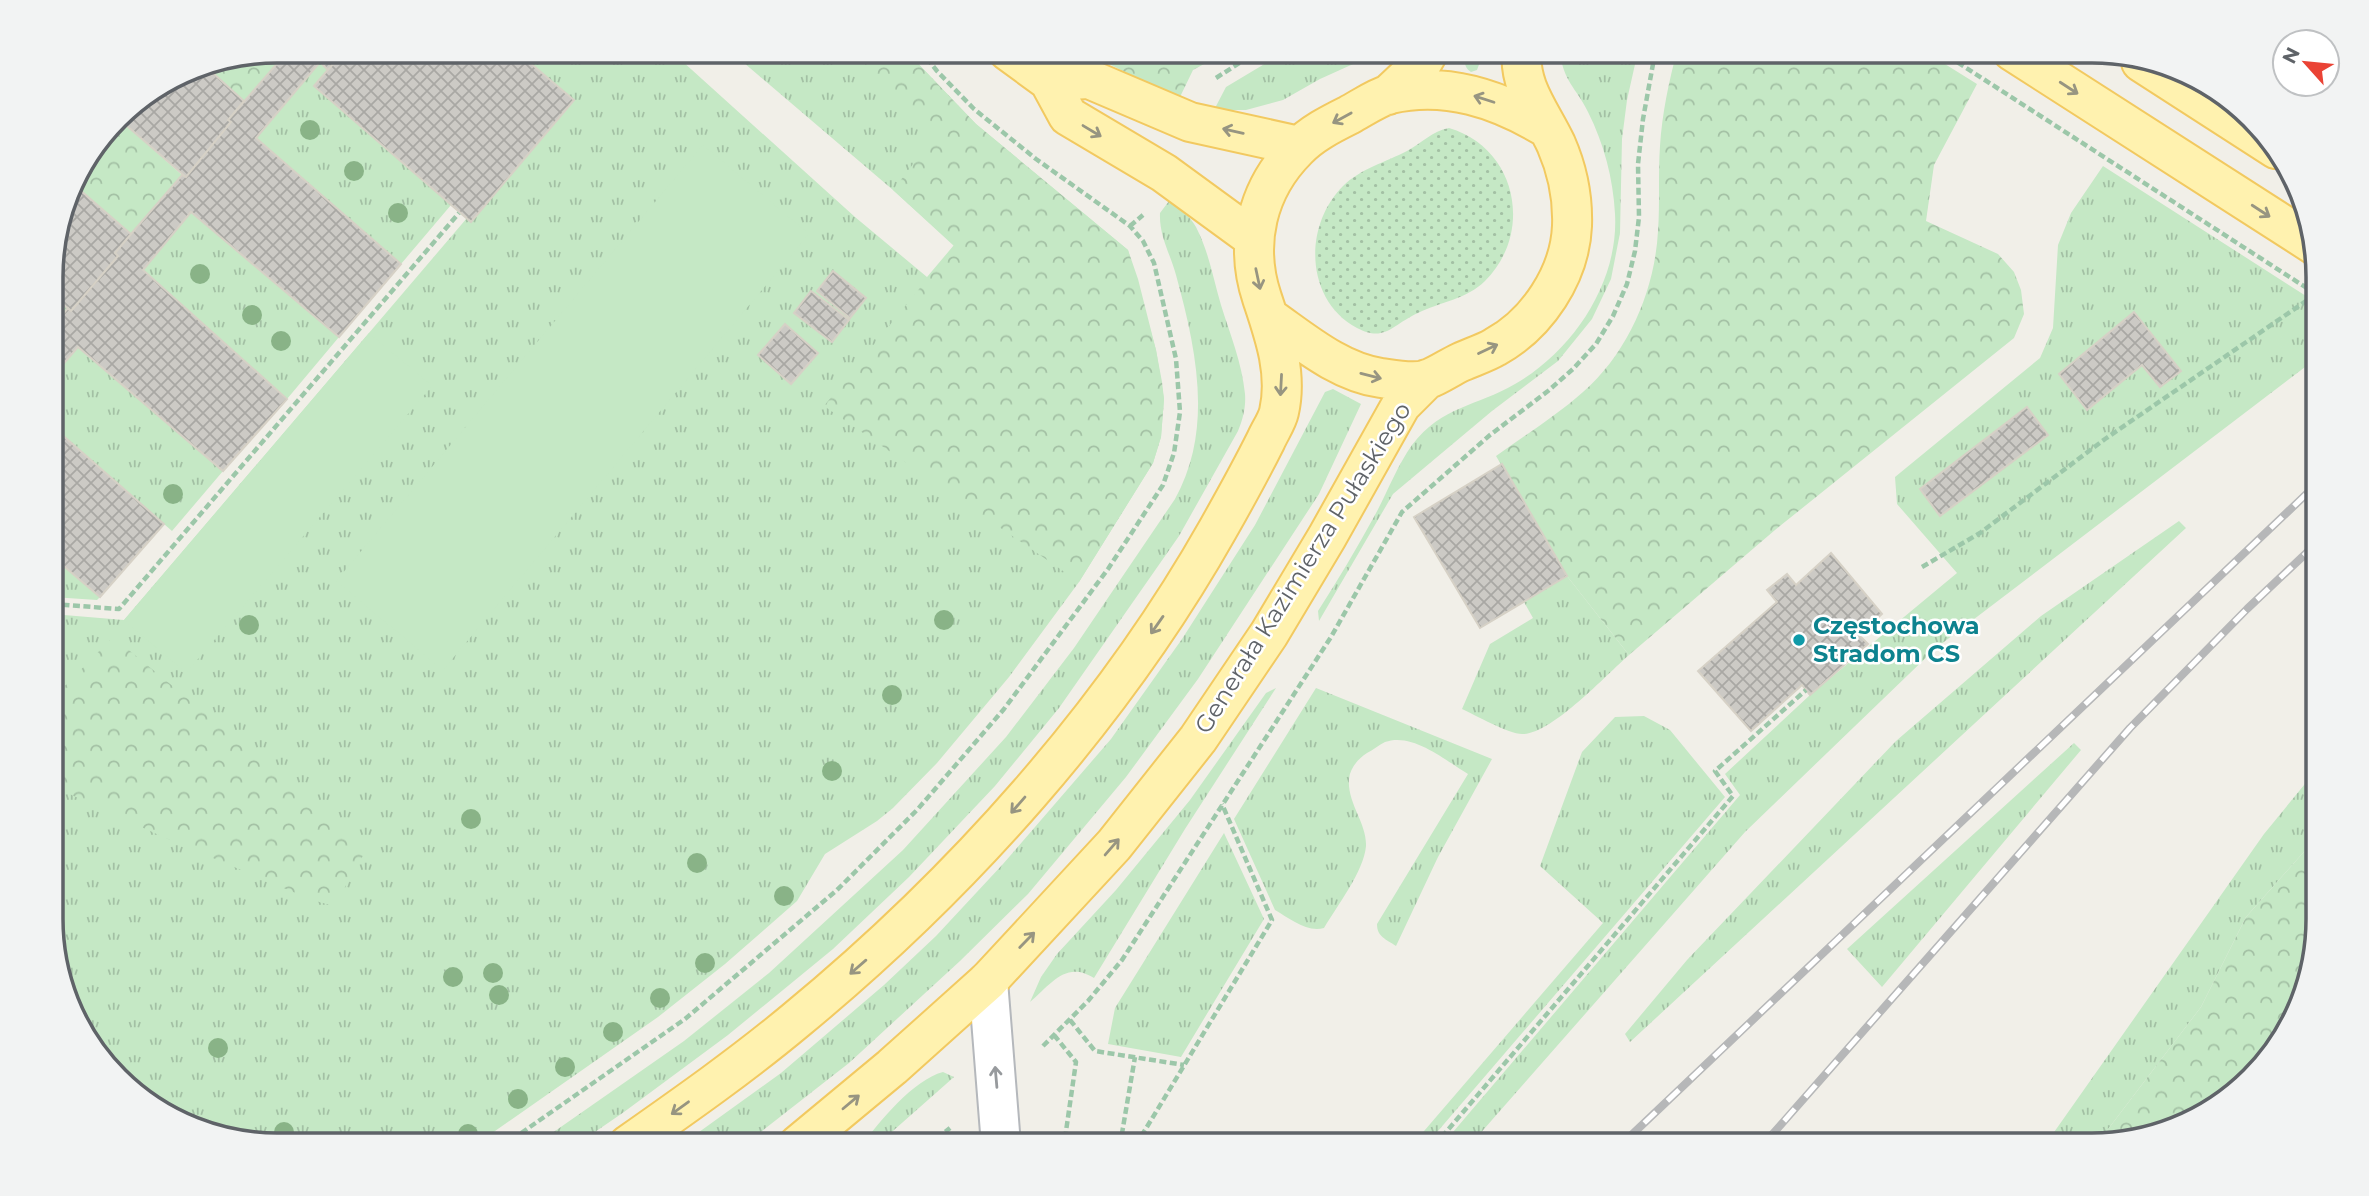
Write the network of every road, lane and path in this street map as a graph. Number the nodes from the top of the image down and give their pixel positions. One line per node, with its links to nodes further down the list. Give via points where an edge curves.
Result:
1 (931, 63): 33 (path, via 974,109 1130,226 1143,241 1154,263 1177,359 1180,412 1163,485 1108,569 1004,709 917,810 837,890 685,1019)
2 (1024, 63): 10 (main road)
3 (1239, 63): 11 (path)
4 (1422, 63): 12 (main road)
5 (1524, 63): 13 (main road, via 1527,88)
6 (1653, 63): 26 (path, via 1638,164 1634,251 1613,316 1573,369 1402,512 1331,637)
7 (1959, 63): 19 (path, bridge)
8 (2031, 63): 17 (main road, one-way to 17)
9 (2159, 73): 14 (main road)
10 (1049, 81): 15 (main road, one-way to 10, via 1190,122 1089,79); 18 (main road, one-way to 18, via 1068,116 1164,173)
11 (1209, 82)
12 (1388, 95): 13 (main road, one-way to 12, via 1503,105 1463,92); 15 (main road, one-way to 15)
13 (1545, 127): 22 (main road, one-way to 13, via 1494,348 1517,332 1555,284 1566,257 1571,207 1565,169)
14 (2247, 130)
15 (1299, 146): 18 (main road, via 1263,200)
16 (459, 213): 24 (path, via 120,609)
17 (2302, 237)
18 (1253, 238): 21 (main road, one-way to 21, via 1261,297)
19 (2306, 288)
20 (2306, 301): 23 (path, via 2105,439 1980,533)
21 (1270, 318): 22 (main road, one-way to 22, via 1320,353 1360,373 1408,381); 34 (main road, one-way to 34, via 1282,375 1279,413 1195,569 1121,677 986,841 883,944 795,1021)
22 (1427, 379): 27 (main road, Generała Kazimierza Pułaskiego, one-way to 22, via 1114,845 1198,739 1269,634 1401,405)
23 (1922, 567)
24 (63, 605)
25 (1806, 690): 40 (path, via 1715,771 1733,796)
26 (1221, 803): 28 (path, via 1122,960); 32 (path, via 1272,920)
27 (988, 981): 35 (main road, Generała Kazimierza Pułaskiego, one-way to 27); 36 (lane, one-way to 27)
28 (1070, 1020): 29 (path); 31 (path, via 1095,1051)
29 (1054, 1035): 30 (path); 37 (path, via 1076,1062)
30 (1037, 1052)
31 (1135, 1057): 32 (path); 38 (path)
32 (1184, 1065): 39 (path)
33 (521, 1133)
34 (645, 1133)
35 (812, 1133)
36 (999, 1133)
37 (1066, 1133)
38 (1122, 1133)
39 (1143, 1133)
40 (1444, 1133)

